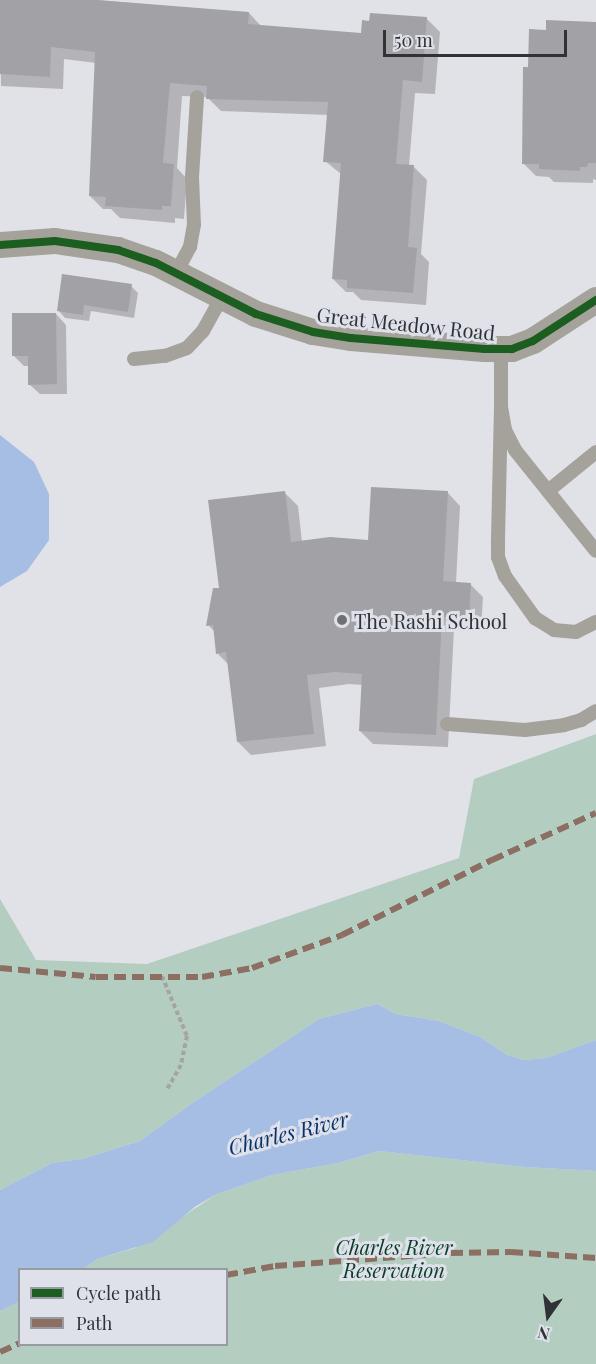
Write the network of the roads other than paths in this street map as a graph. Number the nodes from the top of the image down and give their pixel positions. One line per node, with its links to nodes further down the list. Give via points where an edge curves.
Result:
1 (197, 97): 3 (lane, via 192,177 194,225 190,247)
2 (0, 245): 3 (street, Great Meadow Road, via 55,241 97,245)
3 (176, 273): 4 (street, Great Meadow Road)
4 (221, 298): 6 (street, Great Meadow Road, via 265,318 323,334); 7 (lane, via 203,331 187,348 165,356)
5 (596, 300): 6 (street, Great Meadow Road, via 532,341)
6 (501, 350): 8 (lane)
7 (134, 359)
8 (501, 407): 10 (lane, via 510,441); 12 (lane, via 498,558 505,576 535,618 554,630 576,632)
9 (596, 452): 10 (lane)
10 (548, 490): 11 (lane)
11 (596, 551)
12 (596, 622)
13 (596, 711): 14 (lane, via 564,725 525,730)
14 (447, 724)

